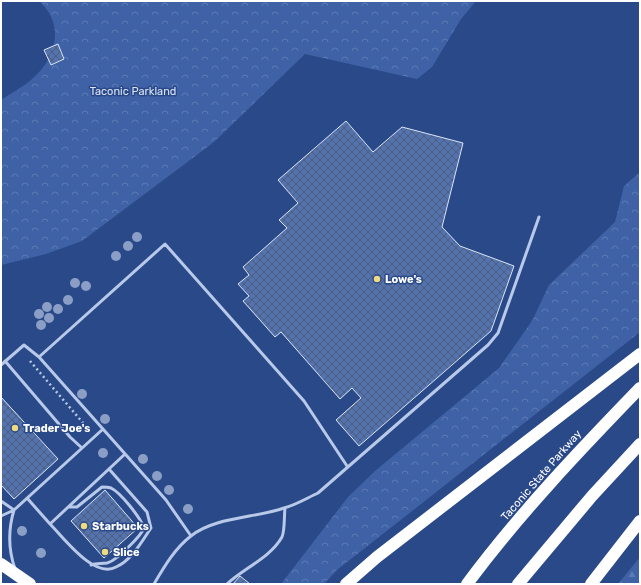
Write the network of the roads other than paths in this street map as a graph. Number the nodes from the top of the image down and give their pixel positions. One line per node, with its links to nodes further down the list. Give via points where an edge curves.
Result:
1 (539, 217): 11 (lane, via 498,333 493,340)
2 (640, 354): 28 (highway, via 377,557)
3 (39, 357): 4 (lane, via 24,345); 7 (lane); 11 (lane, via 166,244 304,401)
4 (5, 362): 5 (lane); 9 (lane)
5 (1, 365)
6 (640, 388): 29 (highway, Taconic State Parkway, via 568,463)
7 (103, 429): 9 (lane); 10 (lane)
8 (640, 444): 30 (highway, via 582,506)
9 (82, 448): 13 (lane)
10 (125, 454): 12 (lane); 21 (lane, via 166,500)
11 (347, 466): 16 (lane, via 318,493)
12 (109, 469): 15 (lane); 23 (lane, via 147,512 151,528 146,538 116,568 108,570)
13 (27, 498): 17 (lane); 20 (lane)
14 (1, 501): 17 (lane)
15 (67, 507): 20 (lane); 23 (lane, via 77,507 102,487 110,487 141,520 144,528 141,535 107,563)
16 (285, 508): 21 (lane, via 204,527); 27 (lane, via 282,536 267,555 239,572)
17 (14, 510): 18 (lane); 24 (lane, via 9,541)
18 (1, 516)
19 (640, 521): 31 (highway)
20 (50, 524): 23 (lane)
21 (191, 536): 26 (lane, via 167,562)
22 (1, 564): 24 (highway)
23 (91, 565)
24 (17, 575): 25 (highway)
25 (30, 584)
26 (154, 584)
27 (227, 584)
28 (346, 584)
29 (467, 584)
30 (518, 584)
31 (591, 584)

